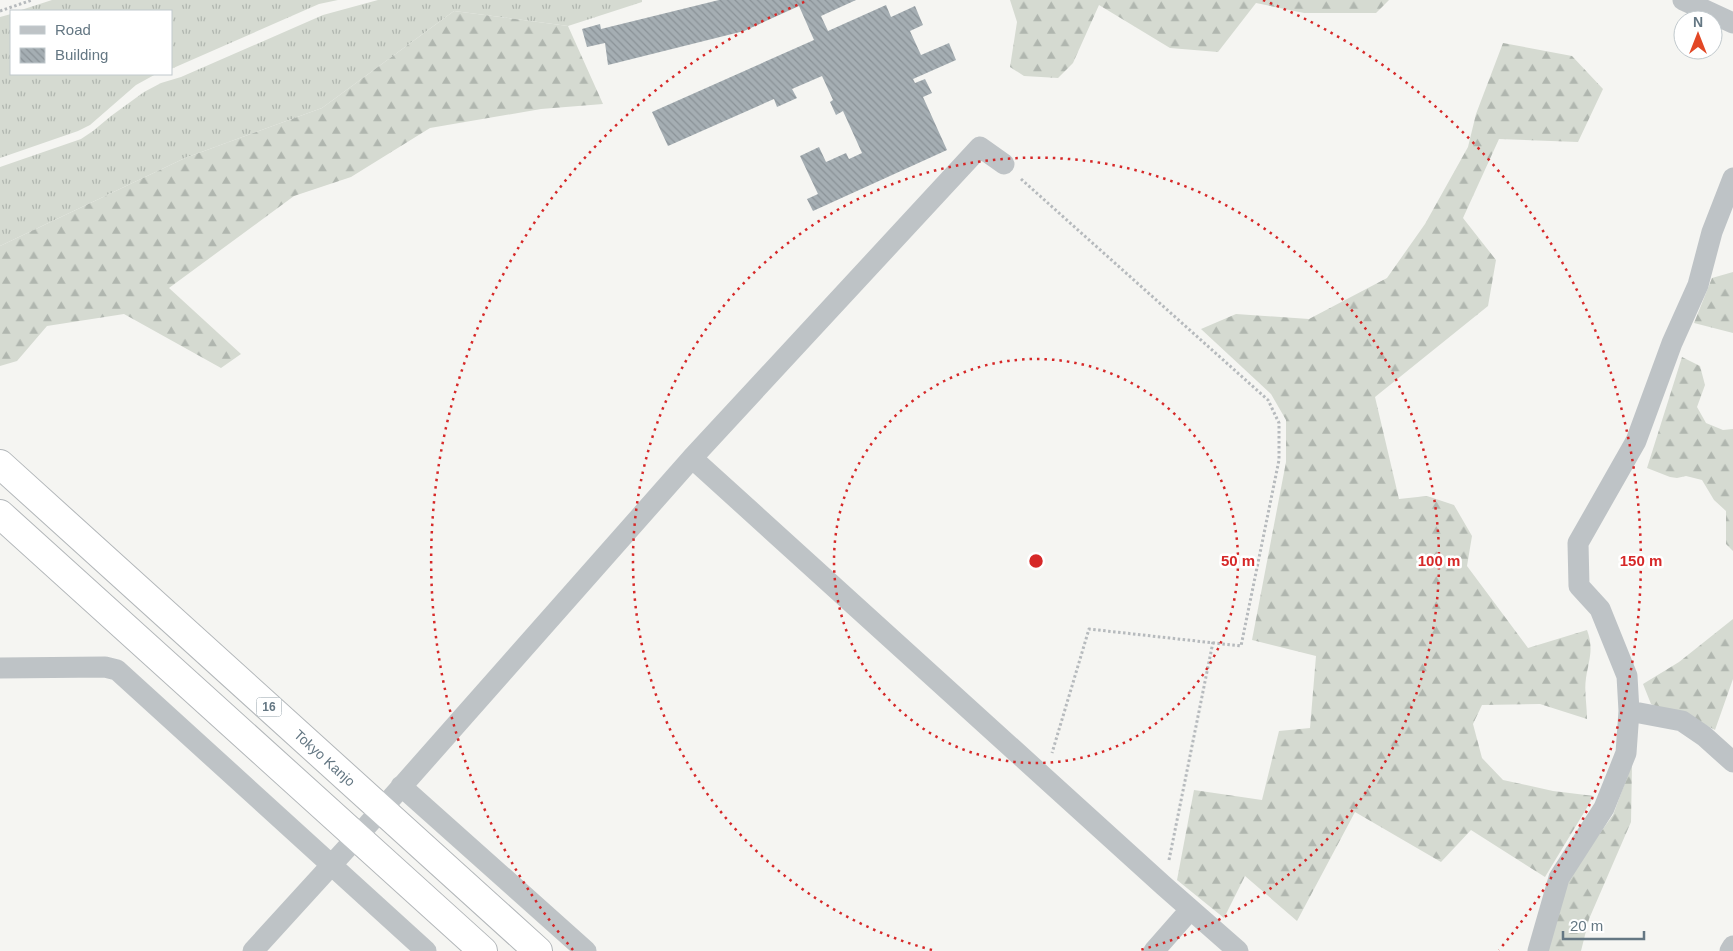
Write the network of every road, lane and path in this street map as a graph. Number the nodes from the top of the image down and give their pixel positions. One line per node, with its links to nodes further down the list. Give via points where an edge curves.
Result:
1 (32, 0): 3 (path)
2 (1683, 0): 4 (street)
3 (0, 11)
4 (1733, 23)
5 (1004, 164): 7 (street, via 980,147); 10 (path, via 1268,400 1279,423 1279,460 1242,646)
6 (1733, 178): 12 (street, via 1712,232 1698,285 1672,342 1636,441 1578,544 1579,586 1600,609 1627,676)
7 (692, 458): 14 (street); 15 (street)
8 (0, 464): 16 (highway, Tokyo Kanjo / 16)
9 (0, 514): 17 (highway)
10 (1213, 642): 14 (path, via 1089,628); 19 (path)
11 (0, 668): 18 (street, via 117,670)
12 (1629, 711): 13 (street, via 1682,721); 29 (street, via 1626,753 1604,808 1559,878)
13 (1733, 762)
14 (1045, 778): 19 (street)
15 (402, 786): 16 (street); 26 (street)
16 (381, 808): 17 (street); 25 (highway, Tokyo Kanjo / 16)
17 (357, 837): 18 (street); 24 (highway)
18 (330, 865): 22 (street); 23 (street)
19 (1164, 886): 20 (street)
20 (1190, 910): 27 (street); 28 (street)
21 (1733, 946): 30 (street)
22 (253, 951)
23 (426, 951)
24 (483, 951)
25 (538, 951)
26 (586, 951)
27 (1154, 951)
28 (1238, 951)
29 (1538, 951)
30 (1730, 951)

